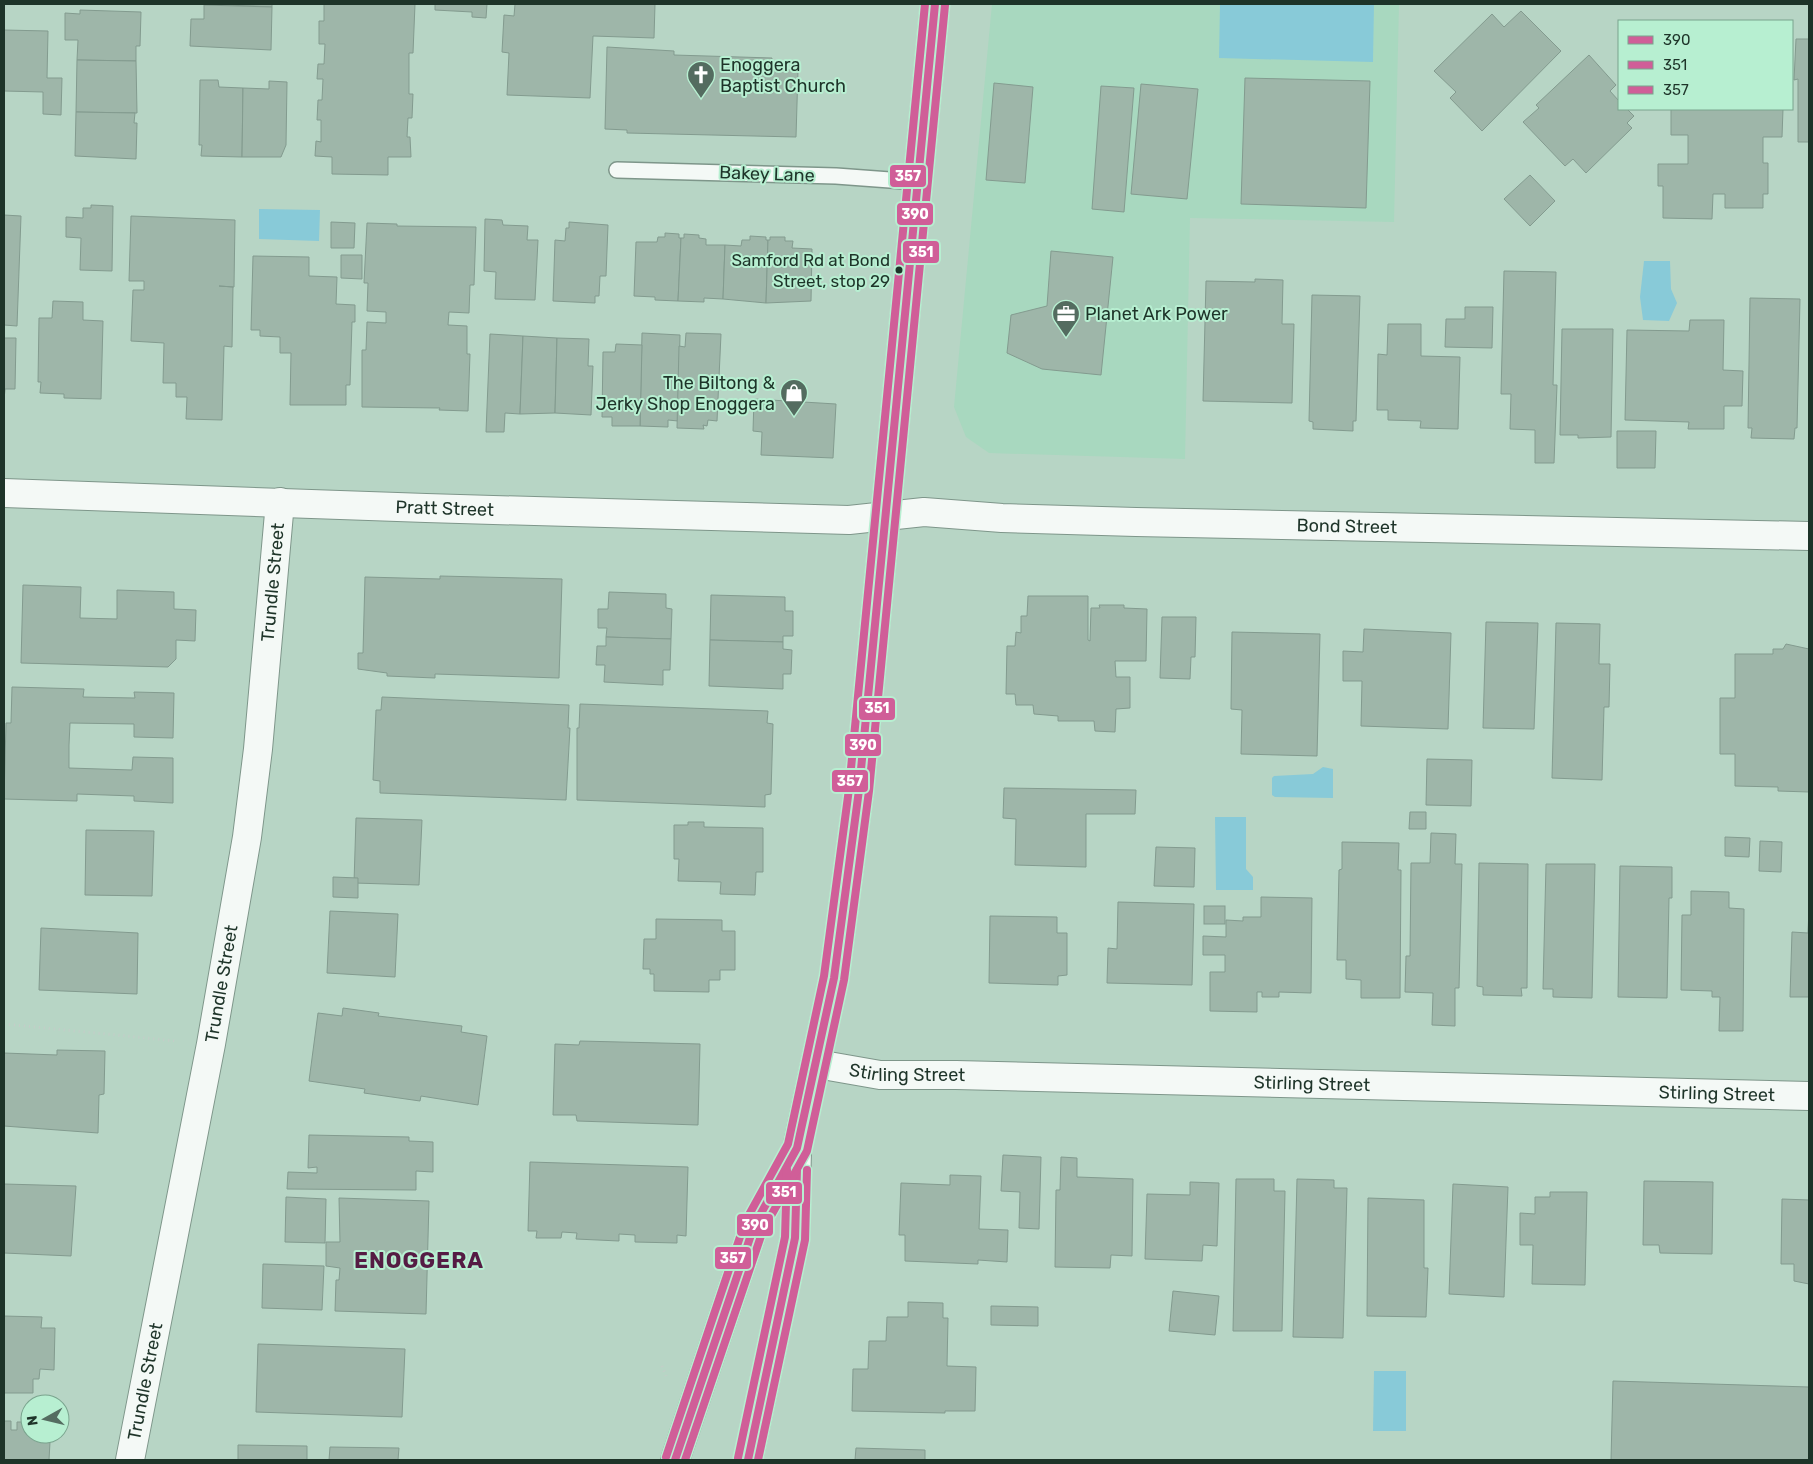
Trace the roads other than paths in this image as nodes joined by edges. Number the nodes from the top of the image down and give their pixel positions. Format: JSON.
{"nodes":[{"id":1,"x":935,"y":4,"type":"edge"},
{"id":2,"x":617,"y":170,"type":"dead end"},
{"id":3,"x":917,"y":182,"type":"junction"},
{"id":4,"x":4,"y":493,"type":"edge"},
{"id":5,"x":280,"y":502,"type":"junction"},
{"id":6,"x":885,"y":516,"type":"junction"},
{"id":7,"x":1809,"y":536,"type":"edge"},
{"id":8,"x":816,"y":1064,"type":"junction"},
{"id":9,"x":1809,"y":1096,"type":"edge"},
{"id":10,"x":797,"y":1148,"type":"junction"},
{"id":11,"x":130,"y":1460,"type":"edge"},
{"id":12,"x":675,"y":1460,"type":"edge"},
{"id":13,"x":748,"y":1460,"type":"edge"}],
"edges":[{"from":1,"to":3,"type":"street"},
{"from":2,"to":3,"type":"lane","name":"Bakey Lane"},
{"from":3,"to":6,"type":"street"},
{"from":4,"to":5,"type":"street","name":"Pratt Street"},
{"from":5,"to":6,"type":"street","name":"Pratt Street"},
{"from":5,"to":11,"type":"street","name":"Trundle Street"},
{"from":6,"to":7,"type":"street","name":"Bond Street"},
{"from":6,"to":8,"type":"street"},
{"from":8,"to":9,"type":"street","name":"Stirling Street"},
{"from":8,"to":10,"type":"street"},
{"from":10,"to":12,"type":"street"},
{"from":10,"to":13,"type":"street"}]}
